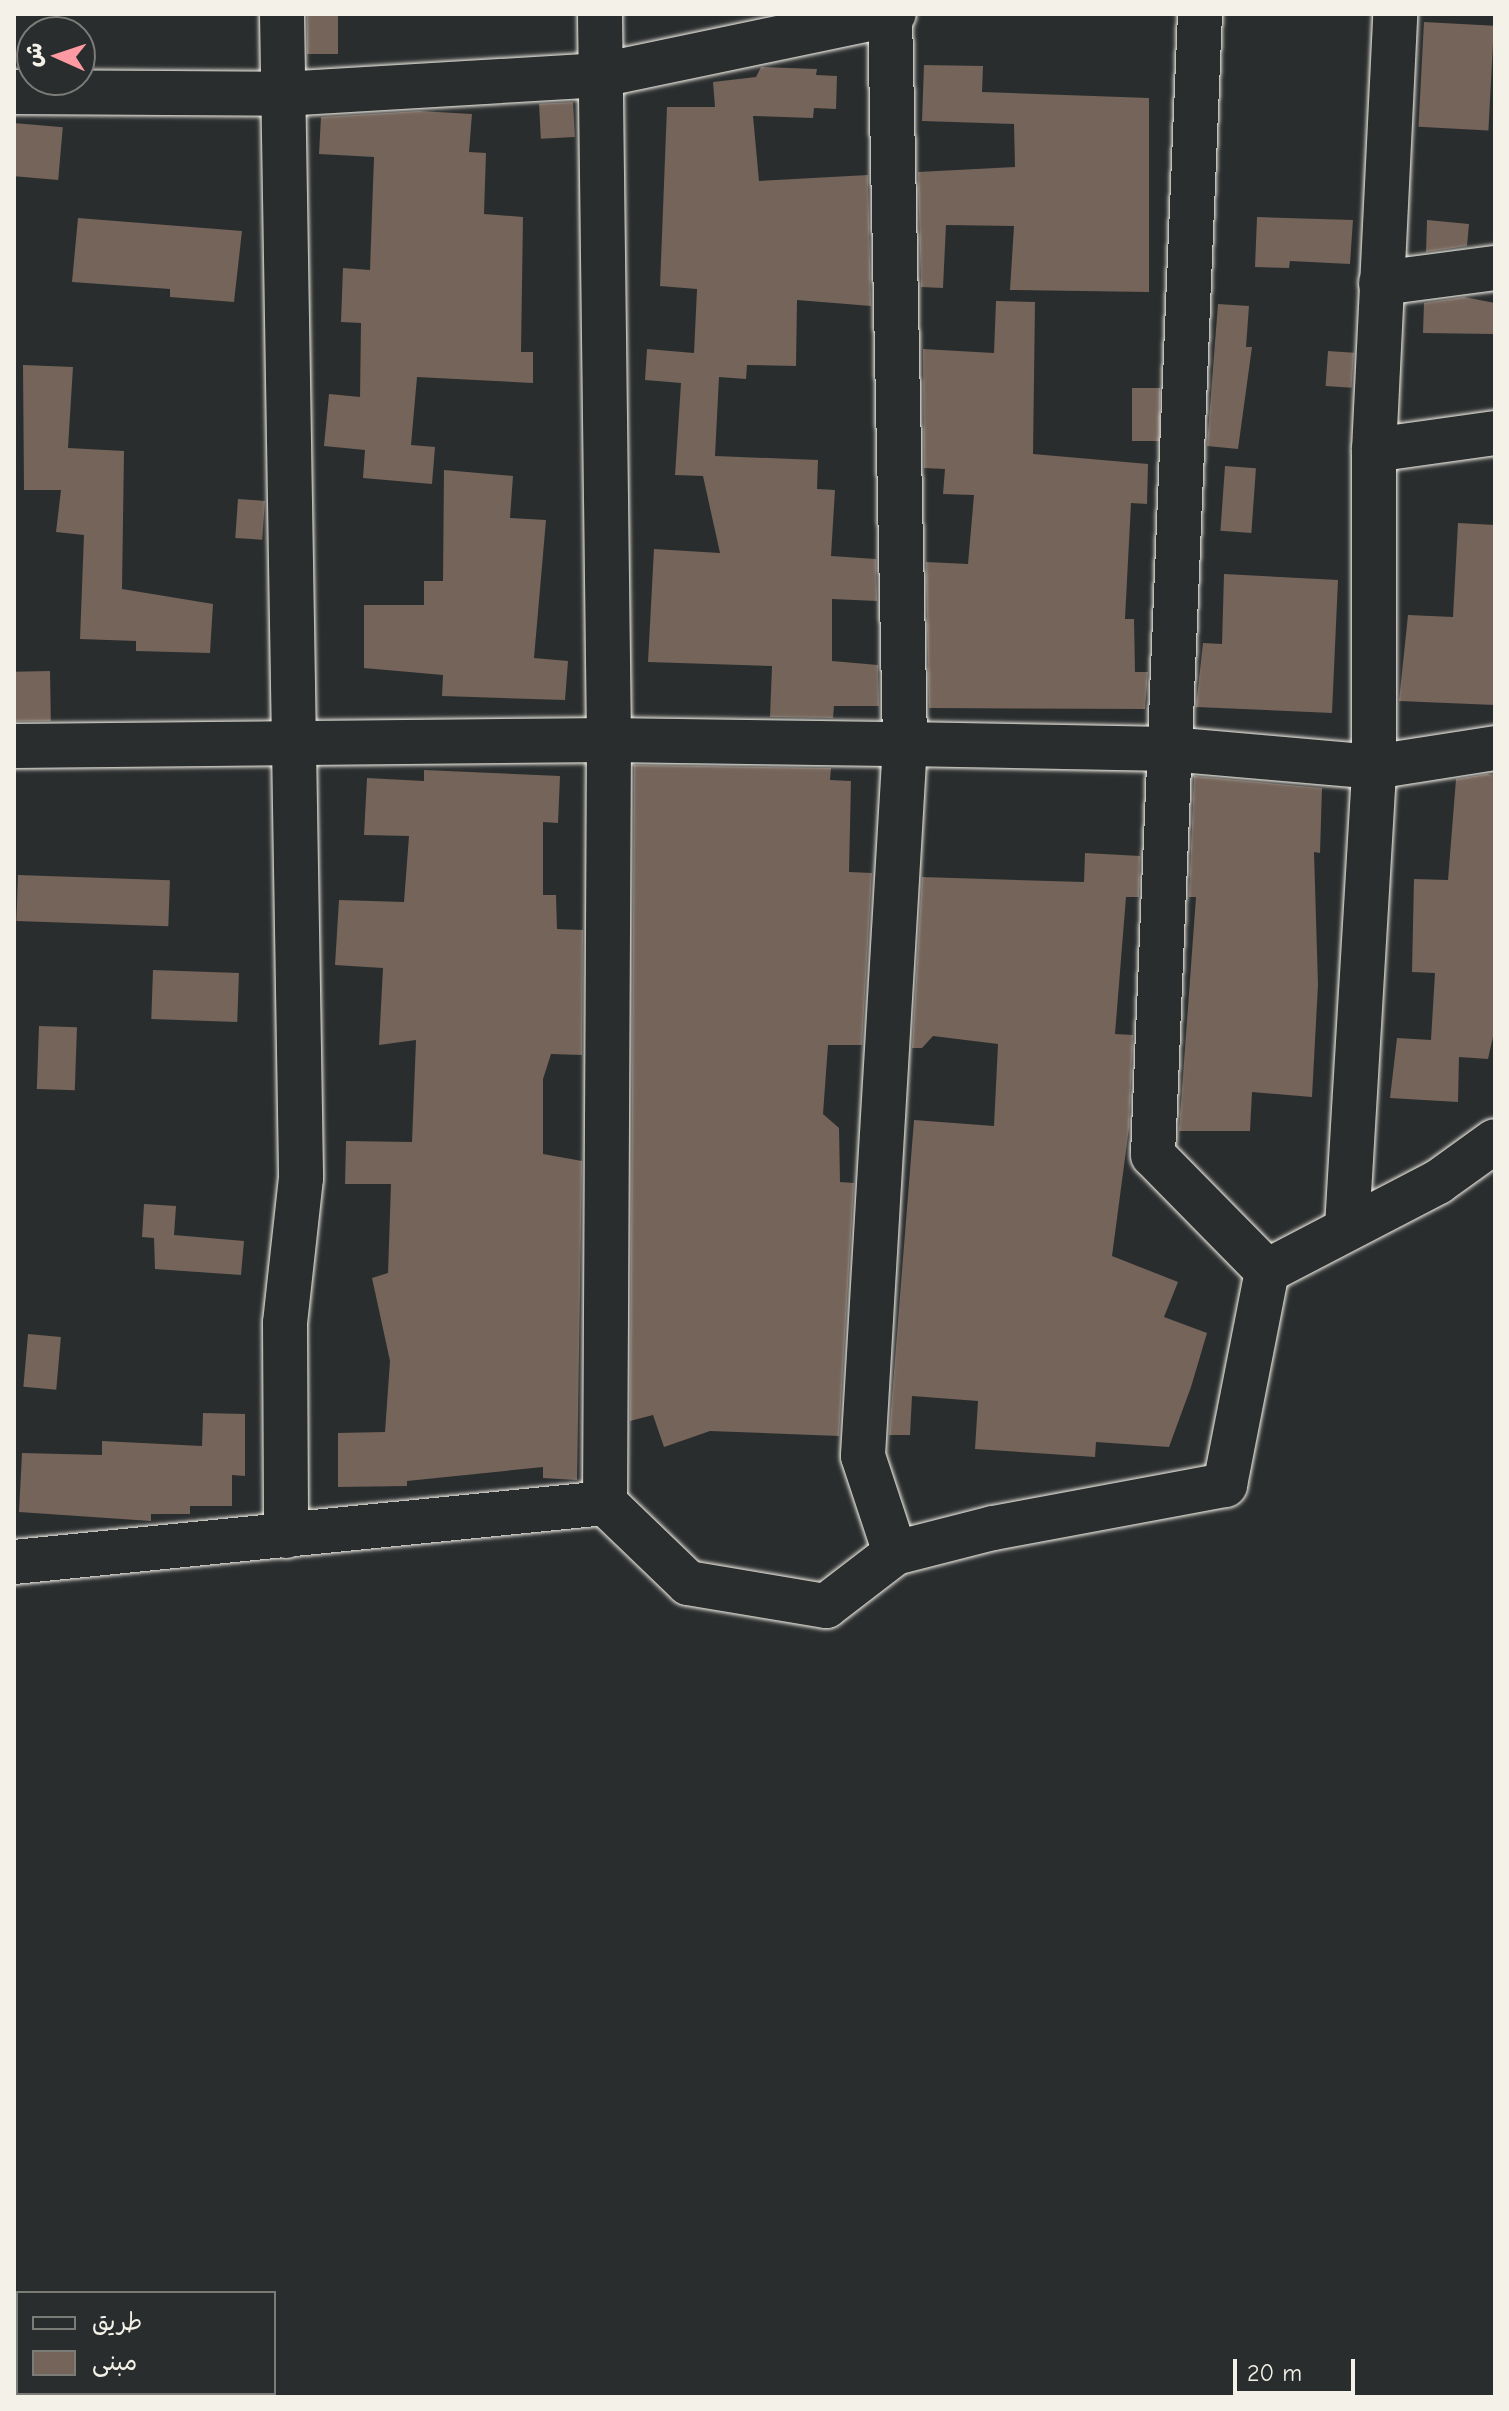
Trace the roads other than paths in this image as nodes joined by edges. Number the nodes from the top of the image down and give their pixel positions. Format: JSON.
{"nodes":[{"id":1,"x":282,"y":14,"type":"edge"},
{"id":2,"x":600,"y":14,"type":"edge"},
{"id":3,"x":891,"y":14,"type":"edge"},
{"id":4,"x":1200,"y":14,"type":"edge"},
{"id":5,"x":1395,"y":14,"type":"edge"},
{"id":6,"x":601,"y":75,"type":"junction"},
{"id":7,"x":14,"y":92,"type":"edge"},
{"id":8,"x":282,"y":94,"type":"junction"},
{"id":9,"x":1495,"y":268,"type":"edge"},
{"id":10,"x":1381,"y":283,"type":"junction"},
{"id":11,"x":1495,"y":433,"type":"edge"},
{"id":12,"x":1374,"y":450,"type":"junction"},
{"id":13,"x":609,"y":740,"type":"junction"},
{"id":14,"x":905,"y":744,"type":"junction"},
{"id":15,"x":14,"y":746,"type":"edge"},
{"id":16,"x":297,"y":747,"type":"junction"},
{"id":17,"x":1495,"y":748,"type":"edge"},
{"id":18,"x":1169,"y":749,"type":"junction"},
{"id":19,"x":1374,"y":767,"type":"junction"},
{"id":20,"x":1495,"y":1141,"type":"edge"},
{"id":21,"x":1347,"y":1227,"type":"junction"},
{"id":22,"x":1267,"y":1271,"type":"junction"},
{"id":23,"x":605,"y":1503,"type":"junction"},
{"id":24,"x":286,"y":1536,"type":"junction"},
{"id":25,"x":895,"y":1553,"type":"junction"},
{"id":26,"x":14,"y":1562,"type":"edge"}],
"edges":[{"from":1,"to":8,"type":"street"},
{"from":2,"to":6,"type":"street"},
{"from":3,"to":6,"type":"street"},
{"from":3,"to":14,"type":"street"},
{"from":4,"to":18,"type":"street"},
{"from":5,"to":10,"type":"street"},
{"from":6,"to":8,"type":"street"},
{"from":6,"to":13,"type":"street"},
{"from":7,"to":8,"type":"street"},
{"from":8,"to":16,"type":"street"},
{"from":9,"to":10,"type":"street"},
{"from":10,"to":12,"type":"street"},
{"from":11,"to":12,"type":"street"},
{"from":12,"to":19,"type":"street"},
{"from":13,"to":14,"type":"street"},
{"from":13,"to":16,"type":"street"},
{"from":13,"to":23,"type":"street"},
{"from":14,"to":18,"type":"street"},
{"from":14,"to":25,"type":"street"},
{"from":15,"to":16,"type":"street"},
{"from":16,"to":24,"type":"street"},
{"from":17,"to":19,"type":"street"},
{"from":18,"to":19,"type":"street"},
{"from":18,"to":22,"type":"street"},
{"from":19,"to":21,"type":"street"},
{"from":20,"to":21,"type":"street"},
{"from":21,"to":22,"type":"street"},
{"from":22,"to":25,"type":"street"},
{"from":23,"to":24,"type":"street"},
{"from":23,"to":25,"type":"street"},
{"from":24,"to":26,"type":"street"}]}
